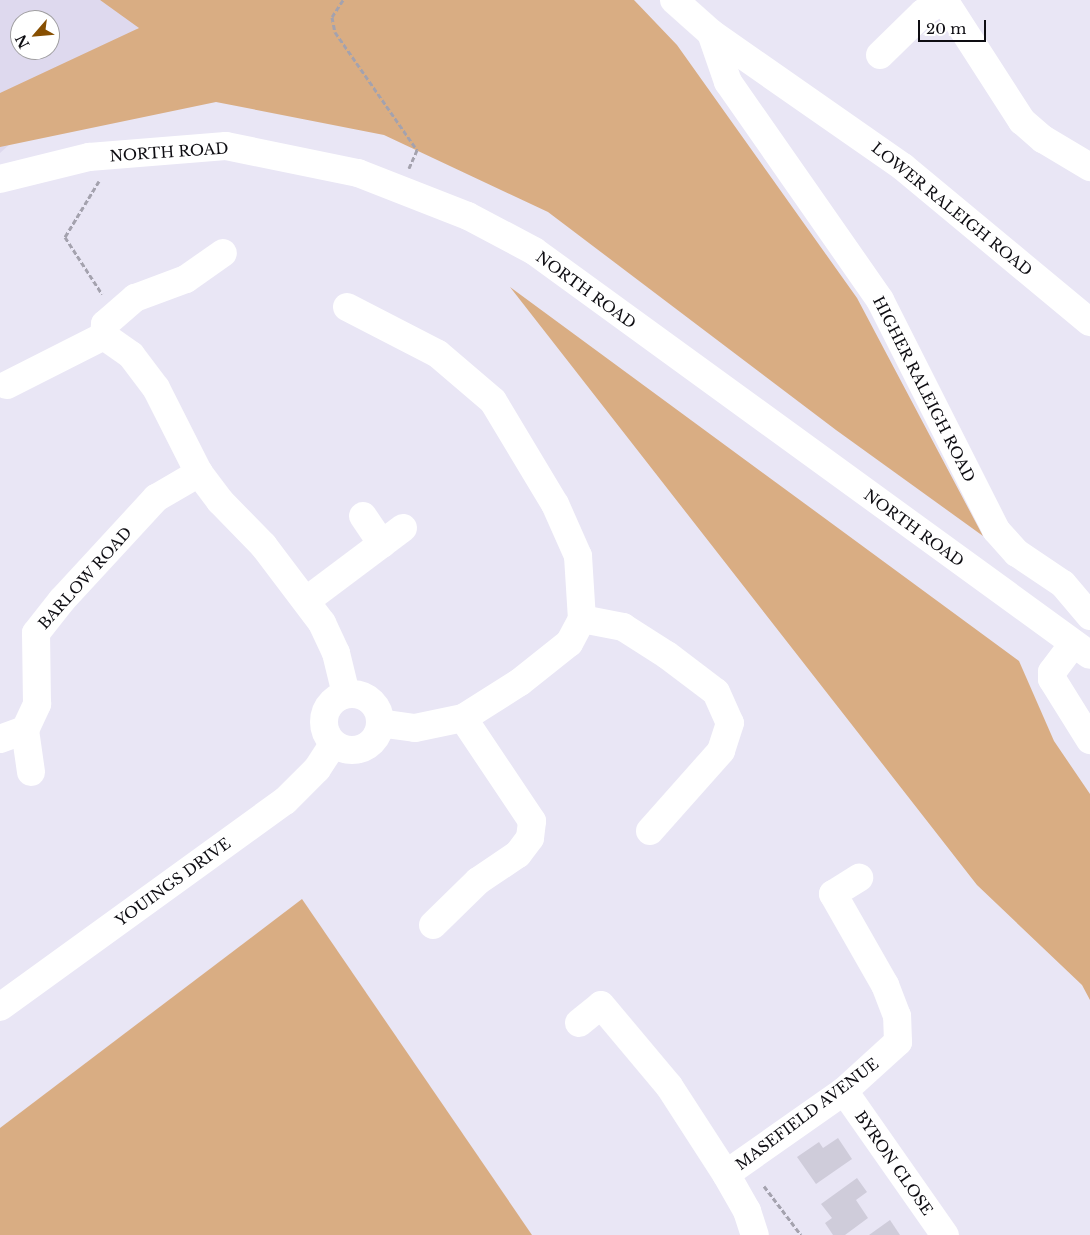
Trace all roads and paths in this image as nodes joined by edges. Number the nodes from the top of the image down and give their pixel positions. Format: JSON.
{"nodes":[{"id":1,"x":342,"y":0,"type":"edge"},
{"id":2,"x":674,"y":0,"type":"edge"},
{"id":3,"x":943,"y":0,"type":"edge"},
{"id":4,"x":711,"y":33,"type":"junction"},
{"id":5,"x":880,"y":55,"type":"dead end"},
{"id":6,"x":115,"y":155,"type":"junction"},
{"id":7,"x":1090,"y":167,"type":"edge"},
{"id":8,"x":0,"y":179,"type":"edge"},
{"id":9,"x":400,"y":190,"type":"junction"},
{"id":10,"x":223,"y":253,"type":"dead end"},
{"id":11,"x":347,"y":307,"type":"dead end"},
{"id":12,"x":1090,"y":322,"type":"edge"},
{"id":13,"x":110,"y":325,"type":"junction"},
{"id":14,"x":7,"y":385,"type":"dead end"},
{"id":15,"x":199,"y":473,"type":"junction"},
{"id":16,"x":364,"y":516,"type":"dead end"},
{"id":17,"x":307,"y":600,"type":"junction"},
{"id":18,"x":1090,"y":616,"type":"edge"},
{"id":19,"x":582,"y":620,"type":"junction"},
{"id":20,"x":1081,"y":649,"type":"edge"},
{"id":21,"x":346,"y":694,"type":"junction"},
{"id":22,"x":463,"y":718,"type":"junction"},
{"id":23,"x":382,"y":723,"type":"junction"},
{"id":24,"x":13,"y":735,"type":"edge"},
{"id":25,"x":1090,"y":740,"type":"edge"},
{"id":26,"x":333,"y":744,"type":"junction"},
{"id":27,"x":31,"y":772,"type":"dead end"},
{"id":28,"x":650,"y":831,"type":"dead end"},
{"id":29,"x":859,"y":878,"type":"dead end"},
{"id":30,"x":433,"y":925,"type":"dead end"},
{"id":31,"x":0,"y":1008,"type":"edge"},
{"id":32,"x":579,"y":1023,"type":"dead end"},
{"id":33,"x":844,"y":1091,"type":"junction"},
{"id":34,"x":736,"y":1167,"type":"junction"},
{"id":35,"x":755,"y":1235,"type":"edge"},
{"id":36,"x":801,"y":1235,"type":"edge"},
{"id":37,"x":945,"y":1235,"type":"edge"}],
"edges":[{"from":1,"to":9,"type":"path"},
{"from":2,"to":4,"type":"street","name":"HIGHER RALEIGH ROAD"},
{"from":3,"to":5,"type":"street"},
{"from":3,"to":7,"type":"street"},
{"from":4,"to":12,"type":"street","name":"LOWER RALEIGH ROAD"},
{"from":4,"to":18,"type":"street","name":"HIGHER RALEIGH ROAD"},
{"from":6,"to":8,"type":"street","name":"NORTH ROAD"},
{"from":6,"to":9,"type":"street","name":"NORTH ROAD"},
{"from":6,"to":13,"type":"path"},
{"from":9,"to":20,"type":"street","name":"NORTH ROAD"},
{"from":10,"to":13,"type":"street"},
{"from":11,"to":19,"type":"street"},
{"from":13,"to":14,"type":"street"},
{"from":13,"to":15,"type":"street"},
{"from":15,"to":17,"type":"street"},
{"from":15,"to":24,"type":"street","name":"BARLOW ROAD"},
{"from":16,"to":17,"type":"street"},
{"from":17,"to":21,"type":"street"},
{"from":19,"to":22,"type":"street"},
{"from":19,"to":28,"type":"street"},
{"from":20,"to":25,"type":"street"},
{"from":21,"to":23,"type":"street"},
{"from":21,"to":26,"type":"street"},
{"from":22,"to":23,"type":"street"},
{"from":22,"to":30,"type":"street"},
{"from":23,"to":26,"type":"street"},
{"from":24,"to":27,"type":"street","name":"BARLOW ROAD"},
{"from":26,"to":31,"type":"street","name":"YOUINGS DRIVE"},
{"from":29,"to":33,"type":"street","name":"MASEFIELD AVENUE"},
{"from":32,"to":34,"type":"street"},
{"from":33,"to":34,"type":"street","name":"MASEFIELD AVENUE"},
{"from":33,"to":37,"type":"street","name":"BYRON CLOSE"},
{"from":34,"to":35,"type":"street"},
{"from":34,"to":36,"type":"path"}]}
